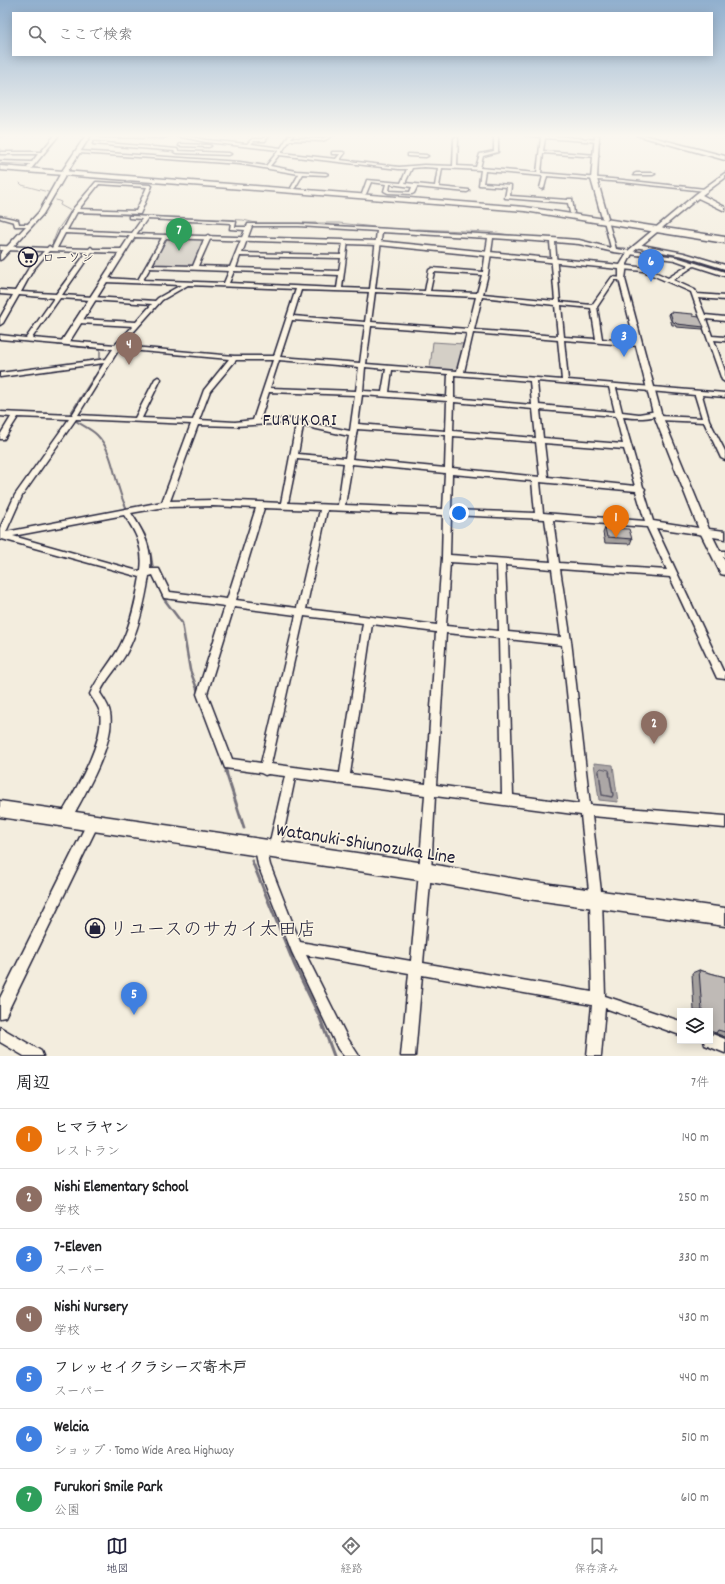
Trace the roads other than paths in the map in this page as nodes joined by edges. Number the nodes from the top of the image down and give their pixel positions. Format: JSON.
{"nodes":[{"id":1,"x":58,"y":184,"type":"edge"},
{"id":2,"x":97,"y":184,"type":"edge"},
{"id":3,"x":120,"y":184,"type":"edge"},
{"id":4,"x":220,"y":184,"type":"edge"},
{"id":5,"x":240,"y":184,"type":"edge"},
{"id":6,"x":295,"y":184,"type":"edge"},
{"id":7,"x":368,"y":184,"type":"edge"},
{"id":8,"x":388,"y":184,"type":"edge"},
{"id":9,"x":406,"y":184,"type":"edge"},
{"id":10,"x":438,"y":184,"type":"edge"},
{"id":11,"x":485,"y":184,"type":"edge"},
{"id":12,"x":543,"y":184,"type":"edge"},
{"id":13,"x":595,"y":184,"type":"edge"},
{"id":14,"x":647,"y":184,"type":"edge"},
{"id":15,"x":713,"y":184,"type":"edge"},
{"id":16,"x":415,"y":186,"type":"junction"},
{"id":17,"x":293,"y":188,"type":"junction"},
{"id":18,"x":438,"y":188,"type":"junction"},
{"id":19,"x":542,"y":188,"type":"dead end"},
{"id":20,"x":705,"y":190,"type":"junction"},
{"id":21,"x":467,"y":191,"type":"dead end"},
{"id":22,"x":364,"y":194,"type":"junction"},
{"id":23,"x":698,"y":195,"type":"junction"},
{"id":24,"x":725,"y":209,"type":"edge"},
{"id":25,"x":74,"y":212,"type":"junction"},
{"id":26,"x":572,"y":213,"type":"junction"},
{"id":27,"x":0,"y":217,"type":"edge"},
{"id":28,"x":145,"y":218,"type":"junction"},
{"id":29,"x":605,"y":219,"type":"junction"},
{"id":30,"x":30,"y":225,"type":"junction"},
{"id":31,"x":659,"y":228,"type":"junction"},
{"id":32,"x":249,"y":229,"type":"junction"},
{"id":33,"x":380,"y":230,"type":"junction"},
{"id":34,"x":62,"y":232,"type":"junction"},
{"id":35,"x":133,"y":235,"type":"junction"},
{"id":36,"x":165,"y":236,"type":"junction"},
{"id":37,"x":208,"y":237,"type":"junction"},
{"id":38,"x":491,"y":237,"type":"junction"},
{"id":39,"x":244,"y":238,"type":"junction"},
{"id":40,"x":725,"y":239,"type":"edge"},
{"id":41,"x":552,"y":240,"type":"junction"},
{"id":42,"x":346,"y":242,"type":"junction"},
{"id":43,"x":378,"y":243,"type":"junction"},
{"id":44,"x":637,"y":246,"type":"junction"},
{"id":45,"x":0,"y":248,"type":"edge"},
{"id":46,"x":9,"y":248,"type":"junction"},
{"id":47,"x":51,"y":248,"type":"junction"},
{"id":48,"x":91,"y":249,"type":"junction"},
{"id":49,"x":614,"y":250,"type":"junction"},
{"id":50,"x":123,"y":251,"type":"junction"},
{"id":51,"x":631,"y":251,"type":"junction"},
{"id":52,"x":238,"y":254,"type":"junction"},
{"id":53,"x":488,"y":254,"type":"junction"},
{"id":54,"x":344,"y":257,"type":"junction"},
{"id":55,"x":0,"y":258,"type":"edge"},
{"id":56,"x":553,"y":260,"type":"junction"},
{"id":57,"x":694,"y":264,"type":"junction"},
{"id":58,"x":148,"y":266,"type":"junction"},
{"id":59,"x":622,"y":266,"type":"junction"},
{"id":60,"x":725,"y":267,"type":"edge"},
{"id":61,"x":194,"y":268,"type":"junction"},
{"id":62,"x":232,"y":268,"type":"junction"},
{"id":63,"x":341,"y":273,"type":"junction"},
{"id":64,"x":485,"y":274,"type":"junction"},
{"id":65,"x":725,"y":274,"type":"edge"},
{"id":66,"x":622,"y":279,"type":"junction"},
{"id":67,"x":105,"y":280,"type":"junction"},
{"id":68,"x":669,"y":280,"type":"junction"},
{"id":69,"x":139,"y":282,"type":"junction"},
{"id":70,"x":186,"y":284,"type":"junction"},
{"id":71,"x":226,"y":285,"type":"junction"},
{"id":72,"x":299,"y":288,"type":"junction"},
{"id":73,"x":338,"y":290,"type":"junction"},
{"id":74,"x":373,"y":291,"type":"junction"},
{"id":75,"x":0,"y":292,"type":"edge"},
{"id":76,"x":18,"y":292,"type":"junction"},
{"id":77,"x":427,"y":293,"type":"junction"},
{"id":78,"x":480,"y":295,"type":"junction"},
{"id":79,"x":695,"y":296,"type":"junction"},
{"id":80,"x":57,"y":297,"type":"junction"},
{"id":81,"x":725,"y":298,"type":"edge"},
{"id":82,"x":92,"y":300,"type":"junction"},
{"id":83,"x":557,"y":302,"type":"junction"},
{"id":84,"x":156,"y":303,"type":"junction"},
{"id":85,"x":594,"y":307,"type":"junction"},
{"id":86,"x":703,"y":317,"type":"junction"},
{"id":87,"x":290,"y":318,"type":"junction"},
{"id":88,"x":725,"y":319,"type":"edge"},
{"id":89,"x":79,"y":321,"type":"junction"},
{"id":90,"x":0,"y":323,"type":"edge"},
{"id":91,"x":138,"y":324,"type":"junction"},
{"id":92,"x":368,"y":324,"type":"junction"},
{"id":93,"x":471,"y":331,"type":"junction"},
{"id":94,"x":0,"y":337,"type":"edge"},
{"id":95,"x":561,"y":338,"type":"junction"},
{"id":96,"x":710,"y":338,"type":"junction"},
{"id":97,"x":28,"y":339,"type":"junction"},
{"id":98,"x":725,"y":339,"type":"edge"},
{"id":99,"x":599,"y":341,"type":"junction"},
{"id":100,"x":65,"y":342,"type":"junction"},
{"id":101,"x":639,"y":344,"type":"junction"},
{"id":102,"x":117,"y":347,"type":"junction"},
{"id":103,"x":234,"y":358,"type":"junction"},
{"id":104,"x":276,"y":358,"type":"junction"},
{"id":105,"x":109,"y":361,"type":"junction"},
{"id":106,"x":363,"y":366,"type":"junction"},
{"id":107,"x":388,"y":367,"type":"junction"},
{"id":108,"x":451,"y":372,"type":"junction"},
{"id":109,"x":460,"y":373,"type":"junction"},
{"id":110,"x":0,"y":375,"type":"edge"},
{"id":111,"x":533,"y":379,"type":"junction"},
{"id":112,"x":158,"y":380,"type":"dead end"},
{"id":113,"x":725,"y":380,"type":"edge"},
{"id":114,"x":565,"y":382,"type":"junction"},
{"id":115,"x":612,"y":386,"type":"junction"},
{"id":116,"x":651,"y":389,"type":"junction"},
{"id":117,"x":267,"y":390,"type":"junction"},
{"id":118,"x":359,"y":393,"type":"junction"},
{"id":119,"x":698,"y":393,"type":"junction"},
{"id":120,"x":385,"y":394,"type":"junction"},
{"id":121,"x":725,"y":395,"type":"edge"},
{"id":122,"x":450,"y":399,"type":"junction"},
{"id":123,"x":536,"y":406,"type":"junction"},
{"id":124,"x":0,"y":414,"type":"edge"},
{"id":125,"x":618,"y":414,"type":"junction"},
{"id":126,"x":16,"y":415,"type":"junction"},
{"id":127,"x":658,"y":415,"type":"junction"},
{"id":128,"x":73,"y":418,"type":"junction"},
{"id":129,"x":137,"y":420,"type":"junction"},
{"id":130,"x":706,"y":420,"type":"junction"},
{"id":131,"x":195,"y":422,"type":"junction"},
{"id":132,"x":256,"y":422,"type":"junction"},
{"id":133,"x":300,"y":423,"type":"junction"},
{"id":134,"x":352,"y":430,"type":"junction"},
{"id":135,"x":449,"y":432,"type":"junction"},
{"id":136,"x":2,"y":437,"type":"dead end"},
{"id":137,"x":539,"y":440,"type":"junction"},
{"id":138,"x":627,"y":447,"type":"junction"},
{"id":139,"x":724,"y":454,"type":"edge"},
{"id":140,"x":295,"y":456,"type":"junction"},
{"id":141,"x":348,"y":460,"type":"junction"},
{"id":142,"x":449,"y":471,"type":"junction"},
{"id":143,"x":540,"y":479,"type":"junction"},
{"id":144,"x":641,"y":489,"type":"junction"},
{"id":145,"x":165,"y":504,"type":"junction"},
{"id":146,"x":261,"y":505,"type":"junction"},
{"id":147,"x":284,"y":506,"type":"junction"},
{"id":148,"x":324,"y":508,"type":"junction"},
{"id":149,"x":341,"y":508,"type":"junction"},
{"id":150,"x":126,"y":512,"type":"junction"},
{"id":151,"x":447,"y":513,"type":"junction"},
{"id":152,"x":539,"y":516,"type":"junction"},
{"id":153,"x":548,"y":517,"type":"junction"},
{"id":154,"x":650,"y":524,"type":"junction"},
{"id":155,"x":705,"y":532,"type":"junction"},
{"id":156,"x":725,"y":535,"type":"edge"},
{"id":157,"x":1,"y":537,"type":"edge"},
{"id":158,"x":720,"y":554,"type":"edge"},
{"id":159,"x":446,"y":558,"type":"junction"},
{"id":160,"x":501,"y":561,"type":"junction"},
{"id":161,"x":556,"y":565,"type":"junction"},
{"id":162,"x":725,"y":571,"type":"edge"},
{"id":163,"x":145,"y":573,"type":"junction"},
{"id":164,"x":673,"y":574,"type":"junction"},
{"id":165,"x":231,"y":603,"type":"junction"},
{"id":166,"x":301,"y":611,"type":"junction"},
{"id":167,"x":368,"y":620,"type":"junction"},
{"id":168,"x":440,"y":629,"type":"junction"},
{"id":169,"x":504,"y":636,"type":"junction"},
{"id":170,"x":566,"y":642,"type":"junction"},
{"id":171,"x":725,"y":675,"type":"edge"},
{"id":172,"x":265,"y":770,"type":"junction"},
{"id":173,"x":291,"y":772,"type":"junction"},
{"id":174,"x":344,"y":779,"type":"junction"},
{"id":175,"x":431,"y":791,"type":"junction"},
{"id":176,"x":508,"y":800,"type":"junction"},
{"id":177,"x":0,"y":809,"type":"edge"},
{"id":178,"x":585,"y":810,"type":"junction"},
{"id":179,"x":65,"y":819,"type":"junction"},
{"id":180,"x":725,"y":822,"type":"edge"},
{"id":181,"x":93,"y":823,"type":"junction"},
{"id":182,"x":267,"y":848,"type":"junction"},
{"id":183,"x":425,"y":872,"type":"junction"},
{"id":184,"x":596,"y":900,"type":"junction"},
{"id":185,"x":725,"y":917,"type":"edge"},
{"id":186,"x":296,"y":948,"type":"junction"},
{"id":187,"x":416,"y":968,"type":"junction"},
{"id":188,"x":598,"y":1000,"type":"junction"},
{"id":189,"x":0,"y":1012,"type":"edge"},
{"id":190,"x":677,"y":1027,"type":"edge"},
{"id":191,"x":0,"y":1034,"type":"edge"},
{"id":192,"x":713,"y":1041,"type":"edge"},
{"id":193,"x":725,"y":1046,"type":"edge"},
{"id":194,"x":36,"y":1056,"type":"edge"},
{"id":195,"x":352,"y":1056,"type":"edge"},
{"id":196,"x":408,"y":1056,"type":"edge"},
{"id":197,"x":594,"y":1056,"type":"edge"}],
"edges":[{"from":1,"to":30,"type":"street"},
{"from":2,"to":25,"type":"street"},
{"from":3,"to":25,"type":"street"},
{"from":4,"to":29,"type":"highway"},
{"from":5,"to":17,"type":"highway"},
{"from":6,"to":17,"type":"street"},
{"from":7,"to":22,"type":"street"},
{"from":8,"to":16,"type":"street"},
{"from":9,"to":16,"type":"street"},
{"from":10,"to":18,"type":"street"},
{"from":11,"to":26,"type":"street"},
{"from":12,"to":19,"type":"street"},
{"from":13,"to":29,"type":"street"},
{"from":14,"to":20,"type":"street"},
{"from":15,"to":20,"type":"street"},
{"from":16,"to":18,"type":"street"},
{"from":17,"to":22,"type":"highway"},
{"from":18,"to":21,"type":"street"},
{"from":20,"to":23,"type":"street"},
{"from":22,"to":26,"type":"highway"},
{"from":23,"to":24,"type":"street"},
{"from":23,"to":31,"type":"street"},
{"from":25,"to":28,"type":"street"},
{"from":25,"to":34,"type":"street"},
{"from":26,"to":29,"type":"highway"},
{"from":27,"to":30,"type":"street"},
{"from":28,"to":32,"type":"street"},
{"from":28,"to":35,"type":"street"},
{"from":29,"to":31,"type":"highway"},
{"from":29,"to":49,"type":"street"},
{"from":30,"to":46,"type":"street"},
{"from":31,"to":40,"type":"highway"},
{"from":31,"to":44,"type":"street"},
{"from":32,"to":33,"type":"street"},
{"from":32,"to":39,"type":"street"},
{"from":33,"to":38,"type":"street"},
{"from":33,"to":43,"type":"street"},
{"from":34,"to":35,"type":"street"},
{"from":34,"to":47,"type":"street"},
{"from":35,"to":36,"type":"street"},
{"from":35,"to":50,"type":"street"},
{"from":36,"to":37,"type":"street"},
{"from":36,"to":58,"type":"street"},
{"from":37,"to":39,"type":"street"},
{"from":37,"to":61,"type":"street"},
{"from":38,"to":41,"type":"street"},
{"from":38,"to":53,"type":"street"},
{"from":39,"to":42,"type":"street"},
{"from":39,"to":52,"type":"street"},
{"from":41,"to":49,"type":"street"},
{"from":41,"to":56,"type":"street"},
{"from":42,"to":43,"type":"street"},
{"from":42,"to":54,"type":"street"},
{"from":43,"to":53,"type":"street"},
{"from":43,"to":74,"type":"street"},
{"from":44,"to":51,"type":"street"},
{"from":44,"to":60,"type":"street"},
{"from":45,"to":46,"type":"street"},
{"from":46,"to":47,"type":"street"},
{"from":46,"to":55,"type":"street"},
{"from":47,"to":48,"type":"street"},
{"from":47,"to":76,"type":"street"},
{"from":48,"to":50,"type":"street"},
{"from":48,"to":80,"type":"street"},
{"from":49,"to":51,"type":"street"},
{"from":50,"to":67,"type":"street"},
{"from":51,"to":57,"type":"street"},
{"from":51,"to":59,"type":"street"},
{"from":52,"to":54,"type":"street"},
{"from":52,"to":62,"type":"street"},
{"from":53,"to":56,"type":"street"},
{"from":53,"to":64,"type":"street"},
{"from":54,"to":63,"type":"street"},
{"from":56,"to":59,"type":"street"},
{"from":56,"to":83,"type":"street"},
{"from":57,"to":65,"type":"street"},
{"from":57,"to":68,"type":"street"},
{"from":58,"to":61,"type":"street"},
{"from":58,"to":69,"type":"street"},
{"from":59,"to":66,"type":"street"},
{"from":59,"to":68,"type":"street"},
{"from":61,"to":62,"type":"street"},
{"from":62,"to":63,"type":"street"},
{"from":62,"to":71,"type":"street"},
{"from":63,"to":73,"type":"street"},
{"from":64,"to":77,"type":"street"},
{"from":64,"to":78,"type":"street"},
{"from":66,"to":85,"type":"street"},
{"from":66,"to":101,"type":"street"},
{"from":67,"to":69,"type":"street"},
{"from":67,"to":82,"type":"street"},
{"from":68,"to":79,"type":"street"},
{"from":69,"to":70,"type":"street"},
{"from":70,"to":71,"type":"street"},
{"from":70,"to":84,"type":"street"},
{"from":71,"to":72,"type":"street"},
{"from":72,"to":73,"type":"street"},
{"from":72,"to":87,"type":"street"},
{"from":73,"to":74,"type":"street"},
{"from":74,"to":77,"type":"street"},
{"from":74,"to":92,"type":"street"},
{"from":75,"to":76,"type":"street"},
{"from":76,"to":80,"type":"street"},
{"from":76,"to":90,"type":"street"},
{"from":77,"to":78,"type":"street"},
{"from":78,"to":83,"type":"street"},
{"from":78,"to":93,"type":"street"},
{"from":79,"to":81,"type":"street"},
{"from":79,"to":86,"type":"street"},
{"from":80,"to":82,"type":"street"},
{"from":80,"to":97,"type":"street"},
{"from":82,"to":84,"type":"street"},
{"from":82,"to":89,"type":"street"},
{"from":83,"to":85,"type":"street"},
{"from":83,"to":95,"type":"street"},
{"from":84,"to":91,"type":"street"},
{"from":85,"to":99,"type":"street"},
{"from":86,"to":88,"type":"street"},
{"from":86,"to":96,"type":"street"},
{"from":87,"to":92,"type":"street"},
{"from":87,"to":104,"type":"street"},
{"from":89,"to":91,"type":"street"},
{"from":89,"to":100,"type":"street"},
{"from":91,"to":102,"type":"street"},
{"from":92,"to":93,"type":"street"},
{"from":92,"to":106,"type":"street"},
{"from":93,"to":95,"type":"street"},
{"from":93,"to":109,"type":"street"},
{"from":94,"to":97,"type":"street"},
{"from":95,"to":99,"type":"street"},
{"from":95,"to":114,"type":"street"},
{"from":96,"to":98,"type":"street"},
{"from":96,"to":113,"type":"street"},
{"from":97,"to":100,"type":"street"},
{"from":99,"to":101,"type":"street"},
{"from":100,"to":102,"type":"street"},
{"from":101,"to":116,"type":"street"},
{"from":102,"to":103,"type":"street"},
{"from":102,"to":105,"type":"street"},
{"from":103,"to":104,"type":"street"},
{"from":103,"to":131,"type":"street"},
{"from":104,"to":106,"type":"street"},
{"from":104,"to":117,"type":"street"},
{"from":105,"to":110,"type":"street"},
{"from":105,"to":128,"type":"street"},
{"from":106,"to":107,"type":"street"},
{"from":106,"to":118,"type":"street"},
{"from":107,"to":108,"type":"street"},
{"from":107,"to":120,"type":"street"},
{"from":108,"to":109,"type":"street"},
{"from":108,"to":122,"type":"street"},
{"from":109,"to":111,"type":"street"},
{"from":111,"to":114,"type":"street"},
{"from":111,"to":123,"type":"street"},
{"from":112,"to":129,"type":"street"},
{"from":114,"to":115,"type":"street"},
{"from":115,"to":116,"type":"street"},
{"from":115,"to":125,"type":"street"},
{"from":116,"to":119,"type":"street"},
{"from":116,"to":127,"type":"street"},
{"from":117,"to":118,"type":"street"},
{"from":117,"to":132,"type":"street"},
{"from":118,"to":120,"type":"street"},
{"from":118,"to":134,"type":"street"},
{"from":119,"to":121,"type":"street"},
{"from":119,"to":130,"type":"street"},
{"from":120,"to":122,"type":"street"},
{"from":122,"to":123,"type":"street"},
{"from":122,"to":135,"type":"street"},
{"from":123,"to":125,"type":"street"},
{"from":123,"to":137,"type":"street"},
{"from":124,"to":126,"type":"street"},
{"from":125,"to":127,"type":"street"},
{"from":125,"to":138,"type":"street"},
{"from":126,"to":128,"type":"street"},
{"from":126,"to":136,"type":"street"},
{"from":127,"to":130,"type":"street"},
{"from":127,"to":155,"type":"street"},
{"from":128,"to":129,"type":"street"},
{"from":128,"to":157,"type":"street"},
{"from":129,"to":131,"type":"street"},
{"from":130,"to":139,"type":"street"},
{"from":131,"to":132,"type":"street"},
{"from":131,"to":145,"type":"street"},
{"from":132,"to":133,"type":"street"},
{"from":133,"to":134,"type":"street"},
{"from":133,"to":140,"type":"street"},
{"from":134,"to":135,"type":"street"},
{"from":134,"to":141,"type":"street"},
{"from":135,"to":137,"type":"street"},
{"from":135,"to":142,"type":"street"},
{"from":137,"to":138,"type":"street"},
{"from":137,"to":143,"type":"street"},
{"from":138,"to":144,"type":"street"},
{"from":140,"to":141,"type":"street"},
{"from":140,"to":147,"type":"street"},
{"from":141,"to":142,"type":"street"},
{"from":141,"to":149,"type":"street"},
{"from":142,"to":143,"type":"street"},
{"from":142,"to":151,"type":"street"},
{"from":143,"to":144,"type":"street"},
{"from":143,"to":152,"type":"street"},
{"from":144,"to":154,"type":"street"},
{"from":145,"to":146,"type":"street"},
{"from":145,"to":150,"type":"street"},
{"from":146,"to":147,"type":"street"},
{"from":146,"to":165,"type":"street"},
{"from":147,"to":148,"type":"street"},
{"from":148,"to":149,"type":"street"},
{"from":148,"to":166,"type":"street"},
{"from":149,"to":151,"type":"street"},
{"from":150,"to":157,"type":"street"},
{"from":150,"to":163,"type":"street"},
{"from":151,"to":152,"type":"street"},
{"from":151,"to":159,"type":"street"},
{"from":152,"to":153,"type":"street"},
{"from":153,"to":154,"type":"street"},
{"from":153,"to":161,"type":"street"},
{"from":154,"to":155,"type":"street"},
{"from":154,"to":164,"type":"street"},
{"from":155,"to":156,"type":"street"},
{"from":155,"to":158,"type":"street"},
{"from":157,"to":163,"type":"street"},
{"from":158,"to":162,"type":"street"},
{"from":159,"to":160,"type":"street"},
{"from":159,"to":168,"type":"street"},
{"from":160,"to":161,"type":"street"},
{"from":160,"to":169,"type":"street"},
{"from":161,"to":164,"type":"street"},
{"from":161,"to":170,"type":"street"},
{"from":163,"to":165,"type":"street"},
{"from":163,"to":179,"type":"street"},
{"from":164,"to":171,"type":"street"},
{"from":165,"to":166,"type":"street"},
{"from":165,"to":172,"type":"street"},
{"from":166,"to":167,"type":"street"},
{"from":166,"to":172,"type":"street"},
{"from":167,"to":168,"type":"street"},
{"from":167,"to":174,"type":"street"},
{"from":168,"to":169,"type":"street"},
{"from":168,"to":175,"type":"street"},
{"from":169,"to":170,"type":"street"},
{"from":169,"to":176,"type":"street"},
{"from":170,"to":178,"type":"street"},
{"from":172,"to":173,"type":"street"},
{"from":173,"to":174,"type":"street"},
{"from":173,"to":182,"type":"street"},
{"from":174,"to":175,"type":"street"},
{"from":175,"to":176,"type":"street"},
{"from":175,"to":183,"type":"street"},
{"from":176,"to":178,"type":"street"},
{"from":177,"to":179,"type":"main road","name":"Watanuki-Shiunozuka Line"},
{"from":178,"to":180,"type":"street"},
{"from":178,"to":184,"type":"street"},
{"from":179,"to":181,"type":"main road","name":"Watanuki-Shiunozuka Line"},
{"from":181,"to":182,"type":"main road","name":"Watanuki-Shiunozuka Line"},
{"from":181,"to":189,"type":"street"},
{"from":182,"to":183,"type":"main road","name":"Watanuki-Shiunozuka Line"},
{"from":182,"to":186,"type":"street"},
{"from":183,"to":184,"type":"main road","name":"Watanuki-Shiunozuka Line"},
{"from":183,"to":187,"type":"street"},
{"from":184,"to":185,"type":"main road","name":"Watanuki-Shiunozuka Line"},
{"from":184,"to":188,"type":"street"},
{"from":186,"to":187,"type":"street"},
{"from":186,"to":195,"type":"street"},
{"from":187,"to":188,"type":"street"},
{"from":187,"to":196,"type":"street"},
{"from":188,"to":190,"type":"street"},
{"from":188,"to":197,"type":"street"},
{"from":191,"to":194,"type":"street"},
{"from":192,"to":193,"type":"street"}]}
